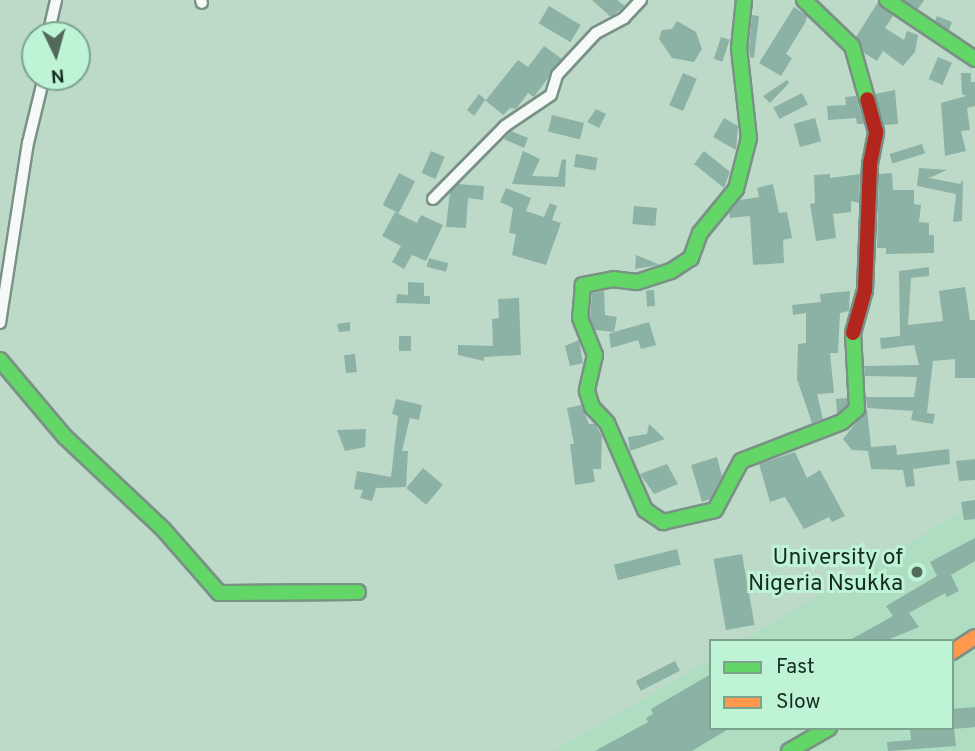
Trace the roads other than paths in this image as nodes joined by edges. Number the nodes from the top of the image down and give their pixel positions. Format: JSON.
{"nodes":[{"id":1,"x":56,"y":0,"type":"edge"},
{"id":2,"x":641,"y":0,"type":"edge"},
{"id":3,"x":744,"y":0,"type":"edge"},
{"id":4,"x":804,"y":0,"type":"edge"},
{"id":5,"x":887,"y":0,"type":"edge"},
{"id":6,"x":51,"y":21,"type":"edge"},
{"id":7,"x":975,"y":59,"type":"edge"},
{"id":8,"x":40,"y":91,"type":"edge"},
{"id":9,"x":433,"y":199,"type":"dead end"},
{"id":10,"x":0,"y":323,"type":"edge"},
{"id":11,"x":0,"y":360,"type":"edge"},
{"id":12,"x":358,"y":592,"type":"dead end"},
{"id":13,"x":975,"y":637,"type":"edge"},
{"id":14,"x":954,"y":651,"type":"edge"},
{"id":15,"x":826,"y":730,"type":"edge"},
{"id":16,"x":789,"y":751,"type":"edge"}],
"edges":[{"from":1,"to":6,"type":"street"},
{"from":2,"to":9,"type":"street"},
{"from":3,"to":4,"type":"street"},
{"from":5,"to":7,"type":"street"},
{"from":8,"to":10,"type":"street"},
{"from":11,"to":12,"type":"street"},
{"from":13,"to":14,"type":"street"},
{"from":15,"to":16,"type":"street"}]}
